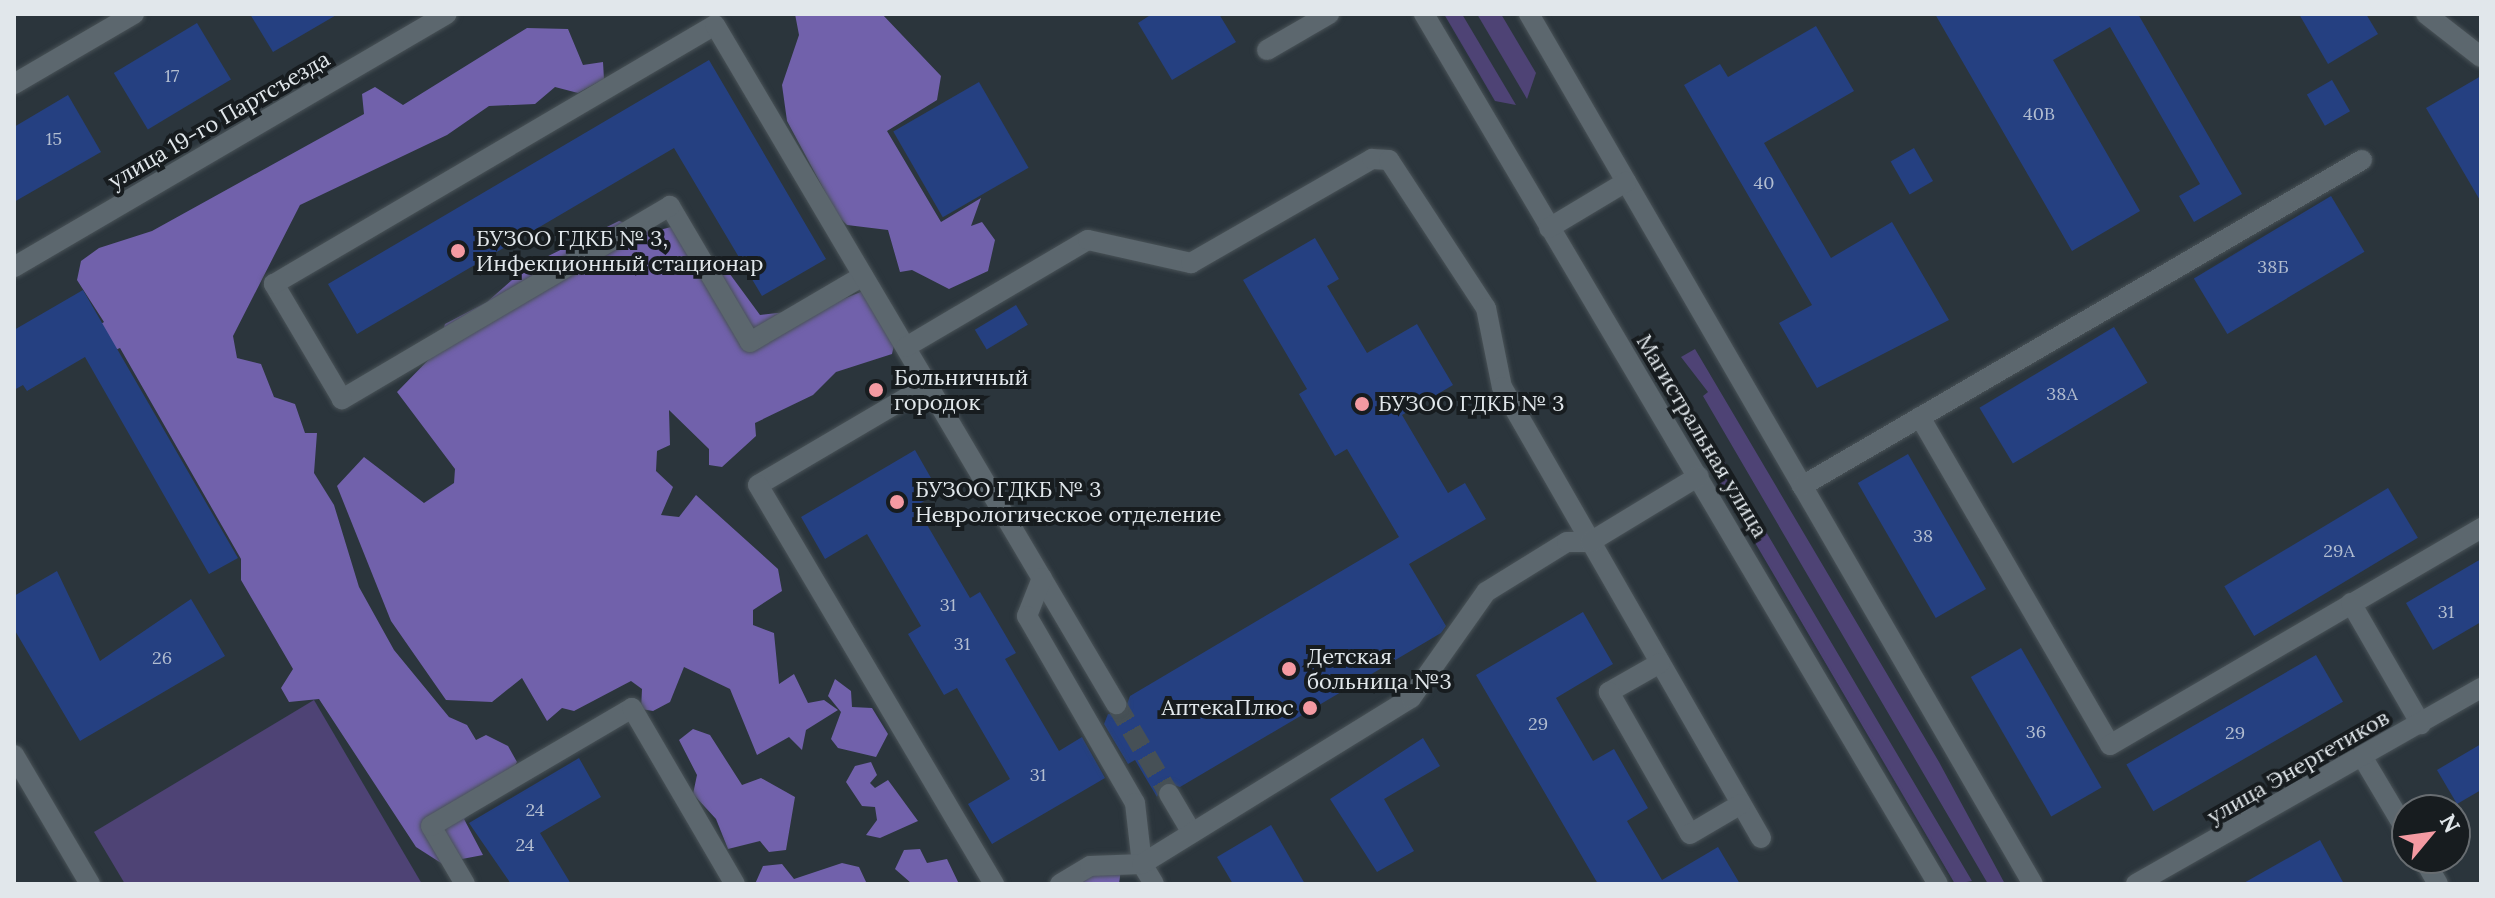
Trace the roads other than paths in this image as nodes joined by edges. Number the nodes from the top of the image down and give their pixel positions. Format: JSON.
{"nodes":[{"id":1,"x":134,"y":14,"type":"edge"},
{"id":2,"x":447,"y":14,"type":"edge"},
{"id":3,"x":1329,"y":14,"type":"edge"},
{"id":4,"x":1424,"y":14,"type":"edge"},
{"id":5,"x":1529,"y":14,"type":"edge"},
{"id":6,"x":2426,"y":14,"type":"edge"},
{"id":7,"x":1267,"y":50,"type":"dead end"},
{"id":8,"x":2481,"y":57,"type":"edge"},
{"id":9,"x":14,"y":84,"type":"edge"},
{"id":10,"x":2362,"y":160,"type":"dead end"},
{"id":11,"x":1626,"y":182,"type":"junction"},
{"id":12,"x":1549,"y":228,"type":"junction"},
{"id":13,"x":14,"y":267,"type":"edge"},
{"id":14,"x":863,"y":276,"type":"junction"},
{"id":15,"x":906,"y":347,"type":"junction"},
{"id":16,"x":928,"y":385,"type":"junction"},
{"id":17,"x":1920,"y":417,"type":"junction"},
{"id":18,"x":1699,"y":476,"type":"junction"},
{"id":19,"x":1802,"y":486,"type":"junction"},
{"id":20,"x":2481,"y":528,"type":"edge"},
{"id":21,"x":1590,"y":542,"type":"junction"},
{"id":22,"x":1042,"y":578,"type":"junction"},
{"id":23,"x":2351,"y":603,"type":"junction"},
{"id":24,"x":1660,"y":663,"type":"junction"},
{"id":25,"x":2481,"y":688,"type":"edge"},
{"id":26,"x":1116,"y":704,"type":"tunnel mouth"},
{"id":27,"x":2421,"y":724,"type":"junction"},
{"id":28,"x":14,"y":755,"type":"edge"},
{"id":29,"x":2363,"y":758,"type":"junction"},
{"id":30,"x":1169,"y":794,"type":"tunnel mouth"},
{"id":31,"x":1741,"y":804,"type":"junction"},
{"id":32,"x":2391,"y":805,"type":"edge"},
{"id":33,"x":1192,"y":833,"type":"junction"},
{"id":34,"x":1761,"y":838,"type":"dead end"},
{"id":35,"x":1142,"y":864,"type":"junction"},
{"id":36,"x":90,"y":884,"type":"edge"},
{"id":37,"x":465,"y":884,"type":"edge"},
{"id":38,"x":735,"y":884,"type":"edge"},
{"id":39,"x":994,"y":884,"type":"edge"},
{"id":40,"x":1060,"y":884,"type":"edge"},
{"id":41,"x":1154,"y":884,"type":"edge"},
{"id":42,"x":1938,"y":884,"type":"edge"},
{"id":43,"x":2033,"y":884,"type":"edge"},
{"id":44,"x":2136,"y":884,"type":"edge"}],
"edges":[{"from":1,"to":9,"type":"street"},
{"from":2,"to":13,"type":"street","name":"улица 19-го Партсъезда"},
{"from":3,"to":7,"type":"street"},
{"from":4,"to":12,"type":"street","name":"Магистральная улица"},
{"from":5,"to":11,"type":"street"},
{"from":6,"to":8,"type":"street"},
{"from":10,"to":17,"type":"street"},
{"from":11,"to":12,"type":"street"},
{"from":11,"to":19,"type":"street"},
{"from":12,"to":18,"type":"street","name":"Магистральная улица"},
{"from":14,"to":14,"type":"street"},
{"from":14,"to":15,"type":"street"},
{"from":15,"to":16,"type":"street"},
{"from":15,"to":21,"type":"street"},
{"from":16,"to":22,"type":"street"},
{"from":16,"to":39,"type":"street"},
{"from":17,"to":19,"type":"street"},
{"from":17,"to":23,"type":"street"},
{"from":18,"to":21,"type":"street"},
{"from":18,"to":42,"type":"street","name":"Магистральная улица"},
{"from":19,"to":43,"type":"street"},
{"from":20,"to":23,"type":"street"},
{"from":21,"to":24,"type":"street"},
{"from":21,"to":33,"type":"street"},
{"from":22,"to":26,"type":"street"},
{"from":22,"to":35,"type":"street"},
{"from":23,"to":27,"type":"street"},
{"from":24,"to":31,"type":"street"},
{"from":24,"to":31,"type":"street"},
{"from":25,"to":27,"type":"street","name":"улица Энергетиков"},
{"from":27,"to":29,"type":"street","name":"улица Энергетиков"},
{"from":28,"to":36,"type":"street"},
{"from":29,"to":32,"type":"street"},
{"from":29,"to":44,"type":"street","name":"улица Энергетиков"},
{"from":30,"to":33,"type":"street"},
{"from":31,"to":34,"type":"street"},
{"from":33,"to":35,"type":"street"},
{"from":35,"to":40,"type":"street"},
{"from":35,"to":41,"type":"street"},
{"from":37,"to":38,"type":"street"}]}
